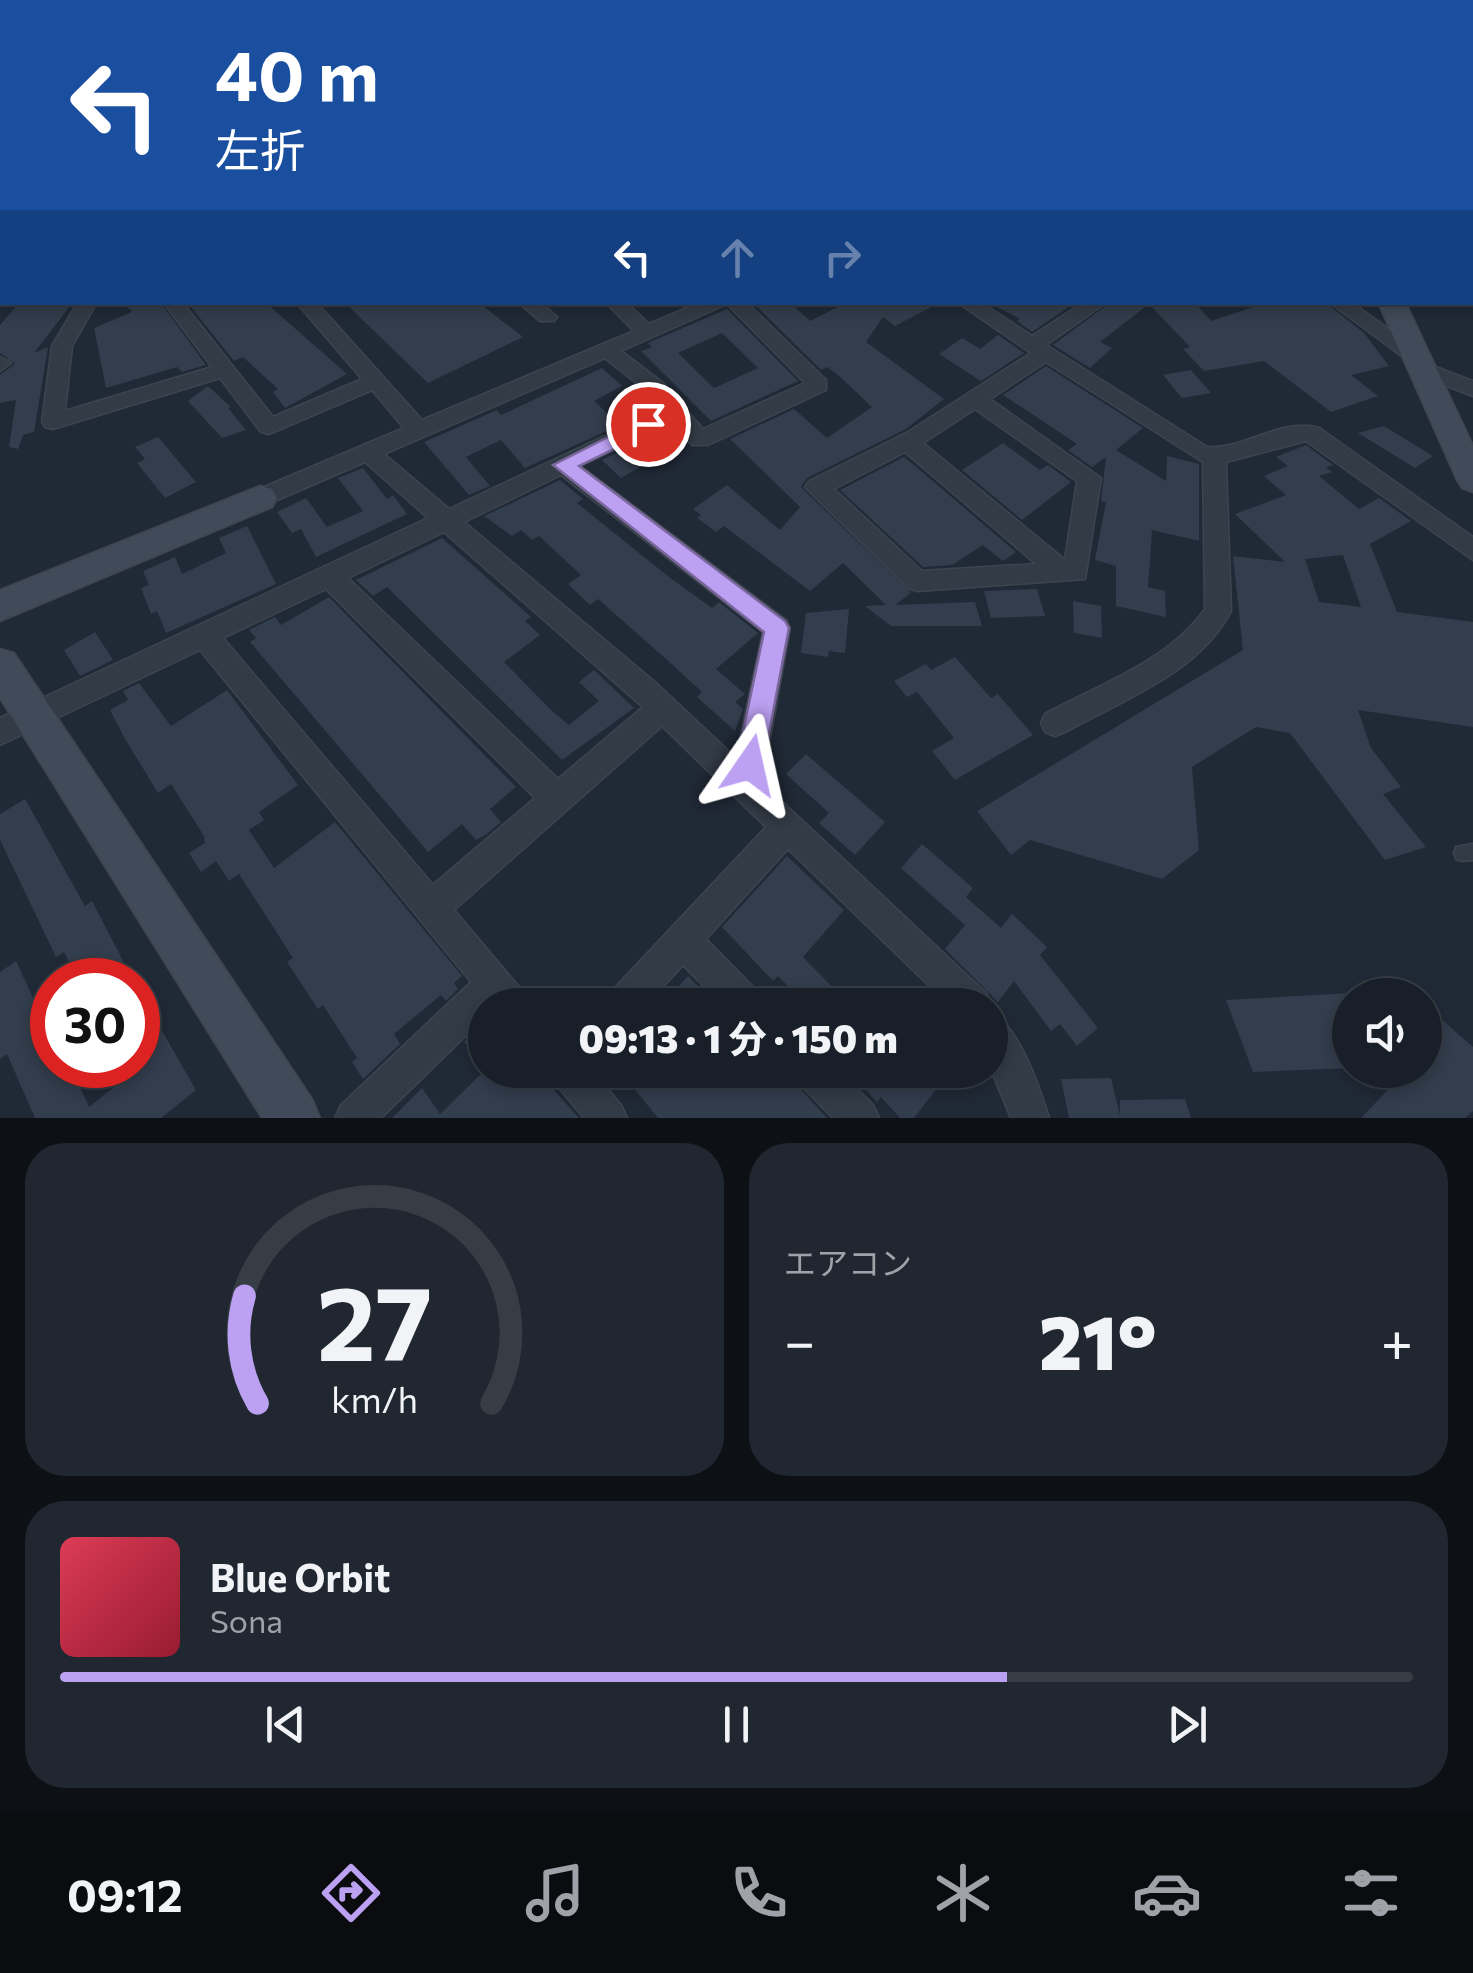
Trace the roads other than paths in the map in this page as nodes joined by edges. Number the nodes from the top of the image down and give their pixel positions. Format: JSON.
{"nodes":[{"id":1,"x":86,"y":305,"type":"edge"},
{"id":2,"x":174,"y":305,"type":"edge"},
{"id":3,"x":308,"y":305,"type":"edge"},
{"id":4,"x":530,"y":305,"type":"edge"},
{"id":5,"x":617,"y":305,"type":"edge"},
{"id":6,"x":712,"y":305,"type":"edge"},
{"id":7,"x":738,"y":305,"type":"edge"},
{"id":8,"x":971,"y":305,"type":"edge"},
{"id":9,"x":1094,"y":305,"type":"edge"},
{"id":10,"x":1342,"y":305,"type":"edge"},
{"id":11,"x":1392,"y":305,"type":"edge"},
{"id":12,"x":548,"y":317,"type":"dead end"},
{"id":13,"x":648,"y":334,"type":"junction"},
{"id":14,"x":1039,"y":349,"type":"junction"},
{"id":15,"x":598,"y":355,"type":"junction"},
{"id":16,"x":1417,"y":361,"type":"junction"},
{"id":17,"x":224,"y":370,"type":"junction"},
{"id":18,"x":375,"y":381,"type":"junction"},
{"id":19,"x":1473,"y":389,"type":"edge"},
{"id":20,"x":976,"y":399,"type":"junction"},
{"id":21,"x":676,"y":411,"type":"junction"},
{"id":22,"x":419,"y":430,"type":"junction"},
{"id":23,"x":907,"y":442,"type":"junction"},
{"id":24,"x":367,"y":452,"type":"junction"},
{"id":25,"x":1214,"y":456,"type":"junction"},
{"id":26,"x":563,"y":465,"type":"junction"},
{"id":27,"x":1473,"y":480,"type":"edge"},
{"id":28,"x":260,"y":498,"type":"joint"},
{"id":29,"x":447,"y":521,"type":"junction"},
{"id":30,"x":1473,"y":550,"type":"edge"},
{"id":31,"x":1062,"y":572,"type":"junction"},
{"id":32,"x":330,"y":576,"type":"junction"},
{"id":33,"x":0,"y":606,"type":"edge"},
{"id":34,"x":205,"y":636,"type":"junction"},
{"id":35,"x":0,"y":665,"type":"edge"},
{"id":36,"x":663,"y":708,"type":"junction"},
{"id":37,"x":1054,"y":723,"type":"dead end"},
{"id":38,"x":17,"y":725,"type":"edge"},
{"id":39,"x":737,"y":778,"type":"junction"},
{"id":40,"x":557,"y":799,"type":"junction"},
{"id":41,"x":788,"y":826,"type":"junction"},
{"id":42,"x":431,"y":908,"type":"junction"},
{"id":43,"x":683,"y":941,"type":"junction"},
{"id":44,"x":497,"y":988,"type":"edge"},
{"id":45,"x":638,"y":988,"type":"edge"},
{"id":46,"x":730,"y":988,"type":"edge"},
{"id":47,"x":956,"y":988,"type":"edge"},
{"id":48,"x":468,"y":1024,"type":"edge"},
{"id":49,"x":1008,"y":1064,"type":"edge"},
{"id":50,"x":583,"y":1088,"type":"edge"},
{"id":51,"x":830,"y":1088,"type":"edge"},
{"id":52,"x":293,"y":1118,"type":"edge"},
{"id":53,"x":354,"y":1118,"type":"edge"},
{"id":54,"x":608,"y":1118,"type":"edge"},
{"id":55,"x":860,"y":1118,"type":"edge"},
{"id":56,"x":1030,"y":1118,"type":"edge"}],
"edges":[{"from":1,"to":17,"type":"street"},
{"from":2,"to":17,"type":"street"},
{"from":3,"to":18,"type":"street"},
{"from":4,"to":12,"type":"street"},
{"from":5,"to":13,"type":"street"},
{"from":6,"to":13,"type":"street"},
{"from":7,"to":21,"type":"street"},
{"from":8,"to":14,"type":"street"},
{"from":9,"to":14,"type":"street"},
{"from":10,"to":16,"type":"street"},
{"from":11,"to":16,"type":"street"},
{"from":13,"to":15,"type":"street"},
{"from":14,"to":20,"type":"street"},
{"from":14,"to":25,"type":"street"},
{"from":15,"to":21,"type":"street"},
{"from":15,"to":22,"type":"street"},
{"from":16,"to":19,"type":"street"},
{"from":16,"to":27,"type":"street"},
{"from":17,"to":18,"type":"street"},
{"from":18,"to":22,"type":"street"},
{"from":20,"to":23,"type":"street"},
{"from":20,"to":31,"type":"street"},
{"from":21,"to":26,"type":"street"},
{"from":22,"to":24,"type":"street"},
{"from":23,"to":31,"type":"street"},
{"from":23,"to":31,"type":"street"},
{"from":24,"to":28,"type":"street"},
{"from":24,"to":29,"type":"street"},
{"from":25,"to":30,"type":"street"},
{"from":25,"to":37,"type":"street"},
{"from":26,"to":29,"type":"street"},
{"from":26,"to":39,"type":"street"},
{"from":28,"to":33,"type":"street"},
{"from":29,"to":32,"type":"street"},
{"from":29,"to":36,"type":"street"},
{"from":32,"to":34,"type":"street"},
{"from":32,"to":40,"type":"street"},
{"from":34,"to":38,"type":"street"},
{"from":34,"to":42,"type":"street"},
{"from":35,"to":38,"type":"street"},
{"from":36,"to":39,"type":"street"},
{"from":36,"to":40,"type":"street"},
{"from":38,"to":52,"type":"street"},
{"from":39,"to":41,"type":"street"},
{"from":40,"to":42,"type":"street"},
{"from":41,"to":43,"type":"street"},
{"from":41,"to":47,"type":"street"},
{"from":42,"to":44,"type":"street"},
{"from":43,"to":45,"type":"street"},
{"from":43,"to":46,"type":"street"},
{"from":48,"to":53,"type":"street"},
{"from":49,"to":56,"type":"street"},
{"from":50,"to":54,"type":"street"},
{"from":51,"to":55,"type":"street"}]}
